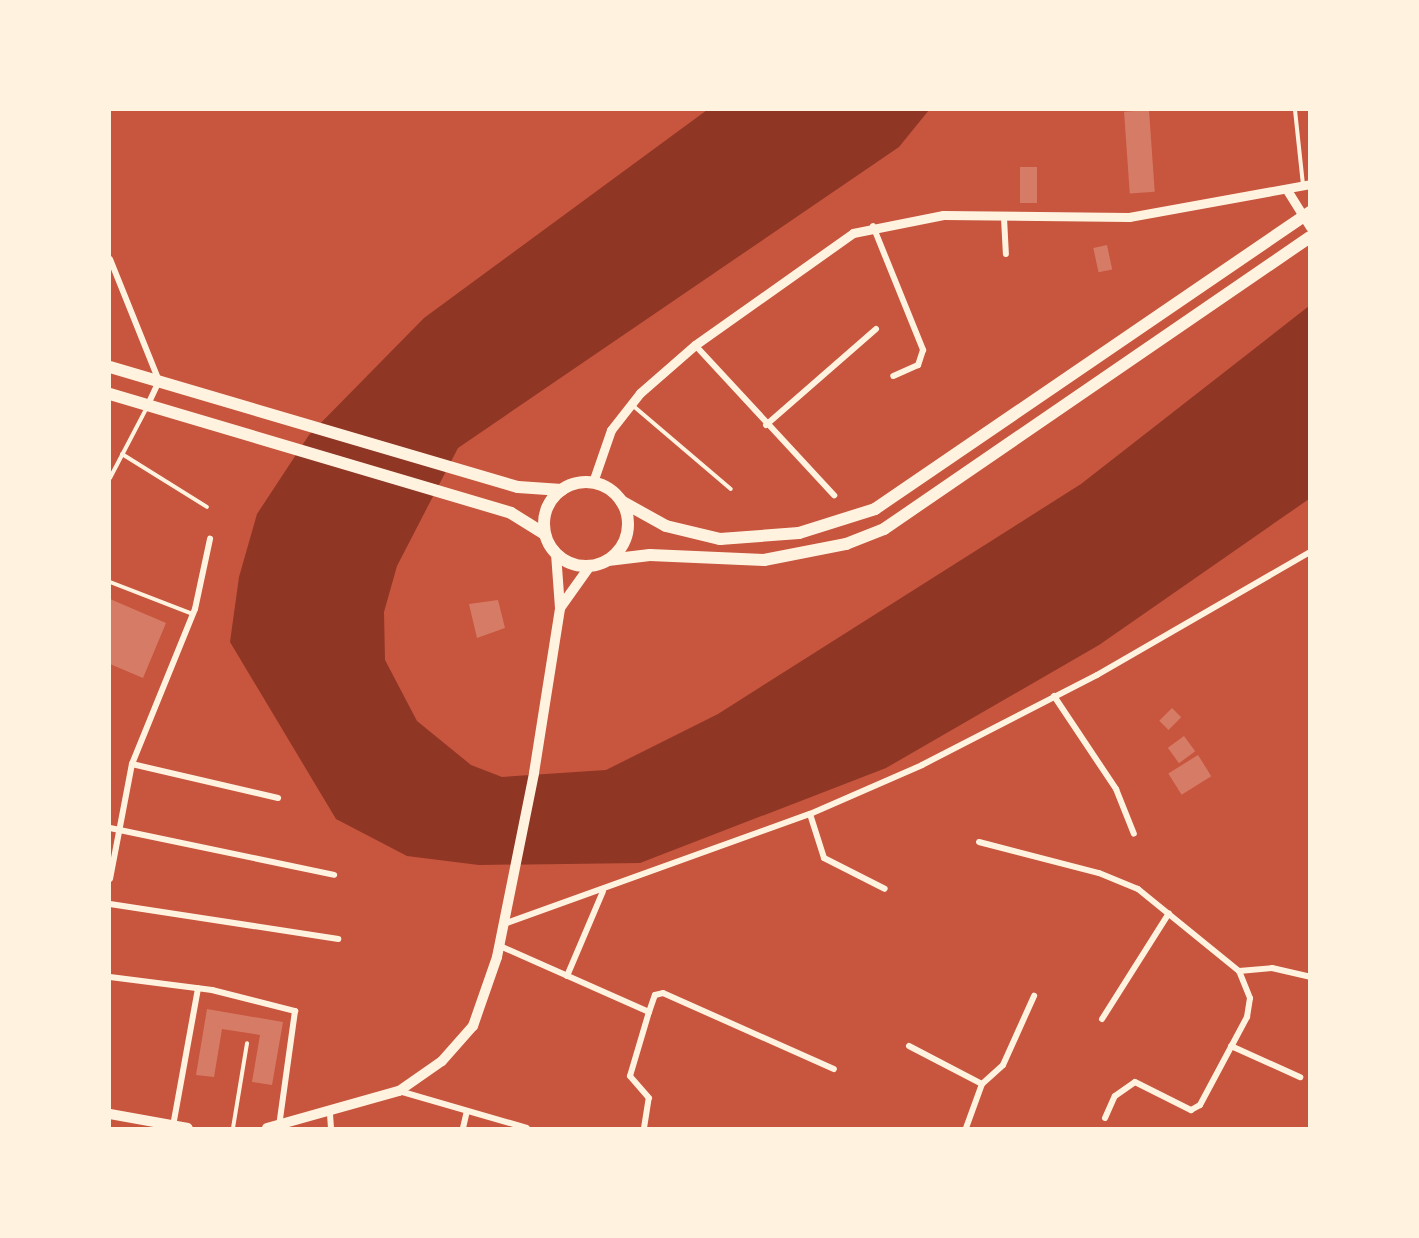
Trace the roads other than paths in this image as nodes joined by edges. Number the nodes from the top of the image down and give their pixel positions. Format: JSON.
{"nodes":[{"id":1,"x":1295,"y":110,"type":"edge"},
{"id":2,"x":1306,"y":185,"type":"edge"},
{"id":3,"x":1287,"y":190,"type":"junction"},
{"id":4,"x":1004,"y":218,"type":"junction"},
{"id":5,"x":1308,"y":218,"type":"edge"},
{"id":6,"x":873,"y":225,"type":"junction"},
{"id":7,"x":1310,"y":237,"type":"edge"},
{"id":8,"x":1006,"y":254,"type":"dead end"},
{"id":9,"x":110,"y":259,"type":"edge"},
{"id":10,"x":876,"y":330,"type":"dead end"},
{"id":11,"x":695,"y":345,"type":"junction"},
{"id":12,"x":110,"y":367,"type":"edge"},
{"id":13,"x":893,"y":376,"type":"dead end"},
{"id":14,"x":159,"y":381,"type":"junction"},
{"id":15,"x":110,"y":394,"type":"edge"},
{"id":16,"x":630,"y":404,"type":"junction"},
{"id":17,"x":148,"y":405,"type":"junction"},
{"id":18,"x":766,"y":425,"type":"junction"},
{"id":19,"x":122,"y":454,"type":"junction"},
{"id":20,"x":110,"y":478,"type":"edge"},
{"id":21,"x":593,"y":482,"type":"junction"},
{"id":22,"x":731,"y":489,"type":"dead end"},
{"id":23,"x":562,"y":490,"type":"junction"},
{"id":24,"x":834,"y":495,"type":"dead end"},
{"id":25,"x":621,"y":501,"type":"junction"},
{"id":26,"x":207,"y":507,"type":"dead end"},
{"id":27,"x":545,"y":534,"type":"junction"},
{"id":28,"x":210,"y":539,"type":"dead end"},
{"id":29,"x":1310,"y":552,"type":"edge"},
{"id":30,"x":556,"y":553,"type":"junction"},
{"id":31,"x":608,"y":560,"type":"junction"},
{"id":32,"x":590,"y":566,"type":"junction"},
{"id":33,"x":110,"y":582,"type":"edge"},
{"id":34,"x":560,"y":608,"type":"junction"},
{"id":35,"x":193,"y":615,"type":"junction"},
{"id":36,"x":1054,"y":696,"type":"junction"},
{"id":37,"x":132,"y":764,"type":"junction"},
{"id":38,"x":278,"y":798,"type":"dead end"},
{"id":39,"x":810,"y":814,"type":"junction"},
{"id":40,"x":110,"y":828,"type":"edge"},
{"id":41,"x":117,"y":830,"type":"junction"},
{"id":42,"x":1134,"y":834,"type":"dead end"},
{"id":43,"x":979,"y":842,"type":"dead end"},
{"id":44,"x":334,"y":875,"type":"dead end"},
{"id":45,"x":110,"y":879,"type":"edge"},
{"id":46,"x":885,"y":890,"type":"dead end"},
{"id":47,"x":603,"y":891,"type":"junction"},
{"id":48,"x":110,"y":904,"type":"edge"},
{"id":49,"x":1169,"y":914,"type":"junction"},
{"id":50,"x":504,"y":924,"type":"junction"},
{"id":51,"x":338,"y":939,"type":"dead end"},
{"id":52,"x":500,"y":946,"type":"junction"},
{"id":53,"x":1239,"y":971,"type":"junction"},
{"id":54,"x":567,"y":976,"type":"junction"},
{"id":55,"x":110,"y":977,"type":"edge"},
{"id":56,"x":1310,"y":977,"type":"edge"},
{"id":57,"x":198,"y":988,"type":"junction"},
{"id":58,"x":1034,"y":996,"type":"dead end"},
{"id":59,"x":649,"y":1012,"type":"junction"},
{"id":60,"x":1102,"y":1019,"type":"dead end"},
{"id":61,"x":247,"y":1043,"type":"dead end"},
{"id":62,"x":909,"y":1046,"type":"dead end"},
{"id":63,"x":1231,"y":1046,"type":"junction"},
{"id":64,"x":834,"y":1069,"type":"dead end"},
{"id":65,"x":1300,"y":1077,"type":"dead end"},
{"id":66,"x":982,"y":1084,"type":"junction"},
{"id":67,"x":399,"y":1091,"type":"junction"},
{"id":68,"x":467,"y":1111,"type":"junction"},
{"id":69,"x":110,"y":1114,"type":"edge"},
{"id":70,"x":330,"y":1114,"type":"junction"},
{"id":71,"x":1105,"y":1118,"type":"dead end"},
{"id":72,"x":173,"y":1126,"type":"junction"},
{"id":73,"x":279,"y":1127,"type":"junction"},
{"id":74,"x":188,"y":1128,"type":"edge"},
{"id":75,"x":233,"y":1128,"type":"edge"},
{"id":76,"x":267,"y":1128,"type":"edge"},
{"id":77,"x":331,"y":1128,"type":"edge"},
{"id":78,"x":463,"y":1128,"type":"edge"},
{"id":79,"x":528,"y":1128,"type":"edge"},
{"id":80,"x":644,"y":1128,"type":"edge"},
{"id":81,"x":966,"y":1128,"type":"edge"}],
"edges":[{"from":1,"to":2,"type":"lane"},
{"from":2,"to":3,"type":"street"},
{"from":3,"to":4,"type":"street"},
{"from":3,"to":5,"type":"street"},
{"from":4,"to":6,"type":"street"},
{"from":4,"to":8,"type":"street"},
{"from":5,"to":25,"type":"main road"},
{"from":6,"to":11,"type":"street"},
{"from":6,"to":13,"type":"street"},
{"from":7,"to":31,"type":"main road"},
{"from":9,"to":14,"type":"street"},
{"from":10,"to":18,"type":"street"},
{"from":11,"to":16,"type":"street"},
{"from":11,"to":18,"type":"street"},
{"from":12,"to":14,"type":"main road"},
{"from":14,"to":17,"type":"street"},
{"from":14,"to":23,"type":"main road"},
{"from":15,"to":17,"type":"main road"},
{"from":16,"to":21,"type":"street"},
{"from":16,"to":22,"type":"lane"},
{"from":17,"to":19,"type":"lane"},
{"from":17,"to":27,"type":"main road"},
{"from":18,"to":24,"type":"street"},
{"from":19,"to":20,"type":"lane"},
{"from":19,"to":26,"type":"lane"},
{"from":21,"to":23,"type":"main road"},
{"from":21,"to":25,"type":"main road"},
{"from":23,"to":27,"type":"main road"},
{"from":25,"to":31,"type":"main road"},
{"from":27,"to":30,"type":"main road"},
{"from":28,"to":35,"type":"street"},
{"from":29,"to":36,"type":"street"},
{"from":30,"to":32,"type":"main road"},
{"from":30,"to":34,"type":"main road"},
{"from":31,"to":32,"type":"main road"},
{"from":32,"to":34,"type":"main road"},
{"from":33,"to":35,"type":"lane"},
{"from":34,"to":50,"type":"main road"},
{"from":35,"to":37,"type":"street"},
{"from":36,"to":39,"type":"street"},
{"from":36,"to":42,"type":"street"},
{"from":37,"to":38,"type":"street"},
{"from":37,"to":41,"type":"street"},
{"from":39,"to":46,"type":"street"},
{"from":39,"to":47,"type":"street"},
{"from":40,"to":41,"type":"street"},
{"from":41,"to":44,"type":"street"},
{"from":41,"to":45,"type":"street"},
{"from":43,"to":49,"type":"street"},
{"from":47,"to":50,"type":"street"},
{"from":47,"to":54,"type":"street"},
{"from":48,"to":51,"type":"street"},
{"from":49,"to":53,"type":"street"},
{"from":49,"to":60,"type":"street"},
{"from":50,"to":52,"type":"main road"},
{"from":52,"to":54,"type":"street"},
{"from":52,"to":67,"type":"main road"},
{"from":53,"to":56,"type":"street"},
{"from":53,"to":63,"type":"street"},
{"from":54,"to":59,"type":"street"},
{"from":55,"to":57,"type":"street"},
{"from":57,"to":72,"type":"street"},
{"from":57,"to":73,"type":"street"},
{"from":58,"to":66,"type":"street"},
{"from":59,"to":64,"type":"street"},
{"from":59,"to":80,"type":"street"},
{"from":61,"to":75,"type":"lane"},
{"from":62,"to":66,"type":"street"},
{"from":63,"to":65,"type":"street"},
{"from":63,"to":71,"type":"street"},
{"from":66,"to":81,"type":"street"},
{"from":67,"to":68,"type":"street"},
{"from":67,"to":70,"type":"main road"},
{"from":68,"to":78,"type":"street"},
{"from":68,"to":79,"type":"street"},
{"from":69,"to":72,"type":"main road"},
{"from":70,"to":73,"type":"main road"},
{"from":70,"to":77,"type":"street"},
{"from":72,"to":74,"type":"main road"},
{"from":73,"to":76,"type":"main road"}]}
